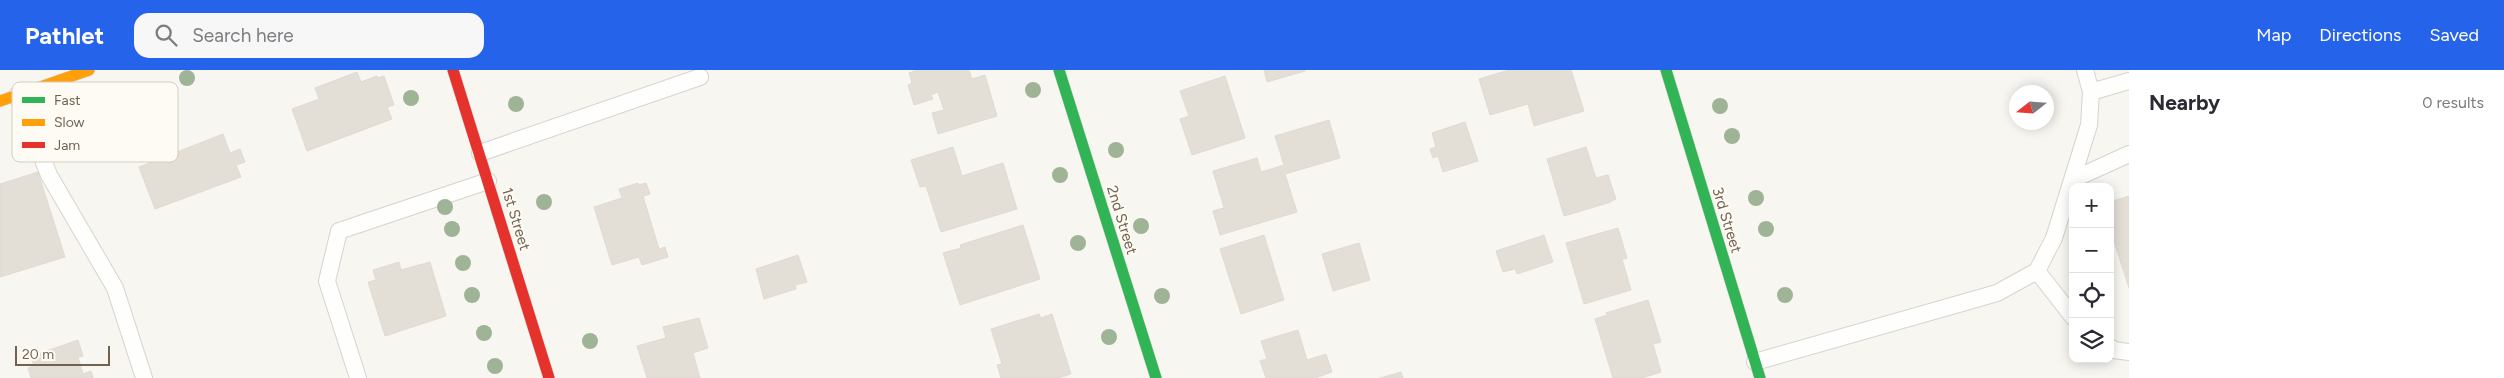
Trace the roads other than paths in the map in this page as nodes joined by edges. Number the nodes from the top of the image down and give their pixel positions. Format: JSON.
{"nodes":[{"id":1,"x":89,"y":70,"type":"edge"},
{"id":2,"x":453,"y":70,"type":"edge"},
{"id":3,"x":1060,"y":70,"type":"edge"},
{"id":4,"x":1666,"y":70,"type":"edge"},
{"id":5,"x":2085,"y":70,"type":"edge"},
{"id":6,"x":700,"y":77,"type":"dead end"},
{"id":7,"x":2129,"y":81,"type":"edge"},
{"id":8,"x":54,"y":82,"type":"edge"},
{"id":9,"x":2091,"y":92,"type":"junction"},
{"id":10,"x":12,"y":96,"type":"edge"},
{"id":11,"x":0,"y":100,"type":"edge"},
{"id":12,"x":480,"y":153,"type":"junction"},
{"id":13,"x":2129,"y":154,"type":"edge"},
{"id":14,"x":44,"y":162,"type":"edge"},
{"id":15,"x":2072,"y":180,"type":"junction"},
{"id":16,"x":488,"y":181,"type":"junction"},
{"id":17,"x":2038,"y":271,"type":"junction"},
{"id":18,"x":2069,"y":312,"type":"edge"},
{"id":19,"x":2114,"y":350,"type":"edge"},
{"id":20,"x":2129,"y":352,"type":"edge"},
{"id":21,"x":1757,"y":370,"type":"edge"},
{"id":22,"x":144,"y":378,"type":"edge"},
{"id":23,"x":358,"y":378,"type":"edge"},
{"id":24,"x":549,"y":378,"type":"edge"},
{"id":25,"x":1156,"y":378,"type":"edge"}],
"edges":[{"from":1,"to":8,"type":"street"},
{"from":2,"to":12,"type":"street","name":"1st Street"},
{"from":3,"to":25,"type":"street","name":"2nd Street"},
{"from":4,"to":21,"type":"street","name":"3rd Street"},
{"from":5,"to":9,"type":"lane"},
{"from":6,"to":12,"type":"lane"},
{"from":7,"to":9,"type":"lane"},
{"from":9,"to":15,"type":"lane"},
{"from":10,"to":11,"type":"street"},
{"from":12,"to":16,"type":"street","name":"1st Street"},
{"from":13,"to":15,"type":"lane"},
{"from":14,"to":22,"type":"lane"},
{"from":15,"to":17,"type":"lane"},
{"from":16,"to":23,"type":"lane"},
{"from":16,"to":24,"type":"street","name":"1st Street"},
{"from":17,"to":18,"type":"lane"},
{"from":17,"to":21,"type":"lane"},
{"from":19,"to":20,"type":"lane"}]}
